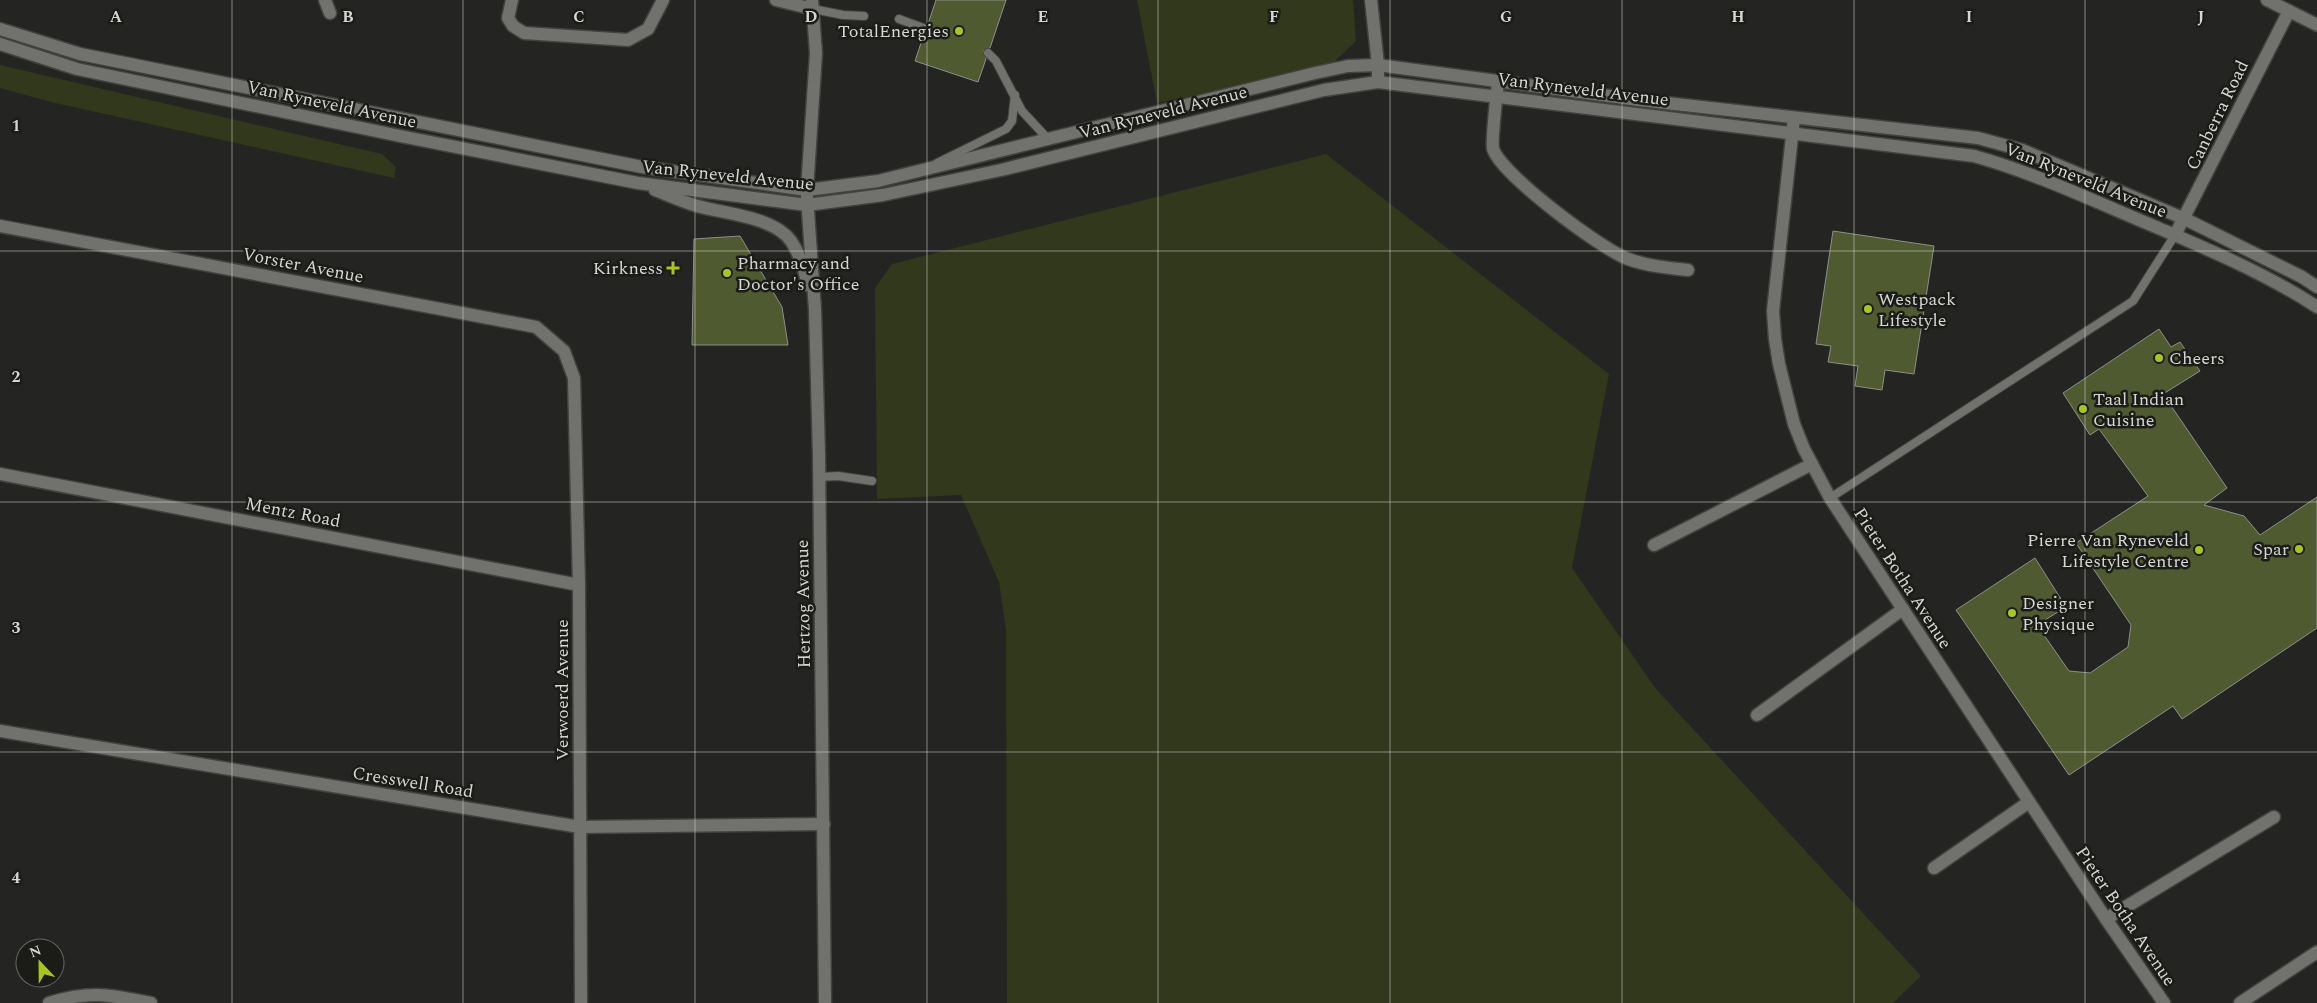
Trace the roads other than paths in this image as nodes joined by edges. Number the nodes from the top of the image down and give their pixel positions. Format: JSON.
{"nodes":[{"id":1,"x":325,"y":0,"type":"edge"},
{"id":2,"x":512,"y":0,"type":"edge"},
{"id":3,"x":663,"y":0,"type":"edge"},
{"id":4,"x":776,"y":0,"type":"edge"},
{"id":5,"x":1371,"y":0,"type":"edge"},
{"id":6,"x":2267,"y":0,"type":"edge"},
{"id":7,"x":813,"y":4,"type":"edge"},
{"id":8,"x":2289,"y":11,"type":"junction"},
{"id":9,"x":330,"y":13,"type":"dead end"},
{"id":10,"x":864,"y":16,"type":"dead end"},
{"id":11,"x":899,"y":19,"type":"dead end"},
{"id":12,"x":2317,"y":25,"type":"edge"},
{"id":13,"x":0,"y":29,"type":"edge"},
{"id":14,"x":926,"y":29,"type":"dead end"},
{"id":15,"x":0,"y":44,"type":"edge"},
{"id":16,"x":988,"y":53,"type":"dead end"},
{"id":17,"x":1378,"y":65,"type":"junction"},
{"id":18,"x":1498,"y":81,"type":"junction"},
{"id":19,"x":1378,"y":82,"type":"junction"},
{"id":20,"x":1015,"y":95,"type":"junction"},
{"id":21,"x":1497,"y":96,"type":"junction"},
{"id":22,"x":1794,"y":118,"type":"junction"},
{"id":23,"x":1792,"y":134,"type":"junction"},
{"id":24,"x":1048,"y":138,"type":"junction"},
{"id":25,"x":925,"y":170,"type":"junction"},
{"id":26,"x":638,"y":183,"type":"junction"},
{"id":27,"x":807,"y":190,"type":"junction"},
{"id":28,"x":807,"y":204,"type":"junction"},
{"id":29,"x":2185,"y":219,"type":"junction"},
{"id":30,"x":0,"y":226,"type":"edge"},
{"id":31,"x":2175,"y":235,"type":"junction"},
{"id":32,"x":1688,"y":270,"type":"dead end"},
{"id":33,"x":2317,"y":287,"type":"edge"},
{"id":34,"x":2317,"y":307,"type":"edge"},
{"id":35,"x":815,"y":310,"type":"junction"},
{"id":36,"x":574,"y":378,"type":"joint"},
{"id":37,"x":1812,"y":464,"type":"junction"},
{"id":38,"x":0,"y":474,"type":"edge"},
{"id":39,"x":819,"y":477,"type":"junction"},
{"id":40,"x":872,"y":481,"type":"dead end"},
{"id":41,"x":1830,"y":498,"type":"junction"},
{"id":42,"x":1654,"y":545,"type":"dead end"},
{"id":43,"x":579,"y":585,"type":"junction"},
{"id":44,"x":1903,"y":609,"type":"junction"},
{"id":45,"x":1757,"y":715,"type":"dead end"},
{"id":46,"x":0,"y":731,"type":"edge"},
{"id":47,"x":2029,"y":802,"type":"junction"},
{"id":48,"x":2274,"y":817,"type":"dead end"},
{"id":49,"x":824,"y":824,"type":"junction"},
{"id":50,"x":580,"y":827,"type":"junction"},
{"id":51,"x":1934,"y":868,"type":"dead end"},
{"id":52,"x":2106,"y":919,"type":"junction"},
{"id":53,"x":2317,"y":952,"type":"edge"},
{"id":54,"x":49,"y":1003,"type":"edge"},
{"id":55,"x":152,"y":1003,"type":"edge"},
{"id":56,"x":581,"y":1003,"type":"edge"},
{"id":57,"x":825,"y":1003,"type":"edge"},
{"id":58,"x":2164,"y":1003,"type":"edge"},
{"id":59,"x":2240,"y":1003,"type":"edge"}],
"edges":[{"from":1,"to":9,"type":"street"},
{"from":2,"to":3,"type":"street"},
{"from":4,"to":7,"type":"street"},
{"from":5,"to":17,"type":"street"},
{"from":6,"to":8,"type":"street"},
{"from":7,"to":10,"type":"lane"},
{"from":7,"to":27,"type":"street","name":"Hertzog Avenue"},
{"from":8,"to":12,"type":"street"},
{"from":8,"to":29,"type":"street","name":"Canberra Road"},
{"from":11,"to":14,"type":"lane"},
{"from":13,"to":27,"type":"street","name":"Van Ryneveld Avenue"},
{"from":15,"to":26,"type":"street","name":"Van Ryneveld Avenue"},
{"from":16,"to":20,"type":"lane"},
{"from":17,"to":18,"type":"street","name":"Van Ryneveld Avenue"},
{"from":17,"to":19,"type":"street"},
{"from":17,"to":24,"type":"street","name":"Van Ryneveld Avenue"},
{"from":18,"to":21,"type":"street"},
{"from":18,"to":22,"type":"street","name":"Van Ryneveld Avenue"},
{"from":19,"to":21,"type":"street","name":"Van Ryneveld Avenue"},
{"from":19,"to":28,"type":"street","name":"Van Ryneveld Avenue"},
{"from":20,"to":24,"type":"lane"},
{"from":20,"to":25,"type":"lane"},
{"from":21,"to":23,"type":"street","name":"Van Ryneveld Avenue"},
{"from":21,"to":32,"type":"street"},
{"from":22,"to":23,"type":"street","name":"Pieter Botha Avenue"},
{"from":22,"to":29,"type":"street","name":"Van Ryneveld Avenue"},
{"from":23,"to":31,"type":"street","name":"Van Ryneveld Avenue"},
{"from":23,"to":37,"type":"street","name":"Pieter Botha Avenue"},
{"from":24,"to":25,"type":"street","name":"Van Ryneveld Avenue"},
{"from":25,"to":27,"type":"street","name":"Van Ryneveld Avenue"},
{"from":26,"to":28,"type":"street","name":"Van Ryneveld Avenue"},
{"from":26,"to":35,"type":"street"},
{"from":27,"to":28,"type":"street","name":"Hertzog Avenue"},
{"from":28,"to":35,"type":"street","name":"Hertzog Avenue"},
{"from":29,"to":31,"type":"street","name":"Canberra Road"},
{"from":29,"to":33,"type":"street","name":"Van Ryneveld Avenue"},
{"from":30,"to":36,"type":"street","name":"Vorster Avenue"},
{"from":31,"to":34,"type":"street","name":"Van Ryneveld Avenue"},
{"from":31,"to":41,"type":"lane"},
{"from":35,"to":39,"type":"street","name":"Hertzog Avenue"},
{"from":36,"to":43,"type":"street","name":"Verwoerd Avenue"},
{"from":37,"to":41,"type":"street","name":"Pieter Botha Avenue"},
{"from":37,"to":42,"type":"street"},
{"from":38,"to":43,"type":"street","name":"Mentz Road"},
{"from":39,"to":40,"type":"lane"},
{"from":39,"to":49,"type":"street","name":"Hertzog Avenue"},
{"from":41,"to":44,"type":"street","name":"Pieter Botha Avenue"},
{"from":43,"to":50,"type":"street","name":"Verwoerd Avenue"},
{"from":44,"to":45,"type":"street"},
{"from":44,"to":47,"type":"street","name":"Pieter Botha Avenue"},
{"from":46,"to":50,"type":"street","name":"Cresswell Road"},
{"from":47,"to":51,"type":"street"},
{"from":47,"to":52,"type":"street","name":"Pieter Botha Avenue"},
{"from":48,"to":52,"type":"street"},
{"from":49,"to":50,"type":"street","name":"Cresswell Road"},
{"from":49,"to":57,"type":"street","name":"Hertzog Avenue"},
{"from":50,"to":56,"type":"street","name":"Verwoerd Avenue"},
{"from":52,"to":58,"type":"street","name":"Pieter Botha Avenue"},
{"from":53,"to":59,"type":"street"},
{"from":54,"to":55,"type":"street"}]}
